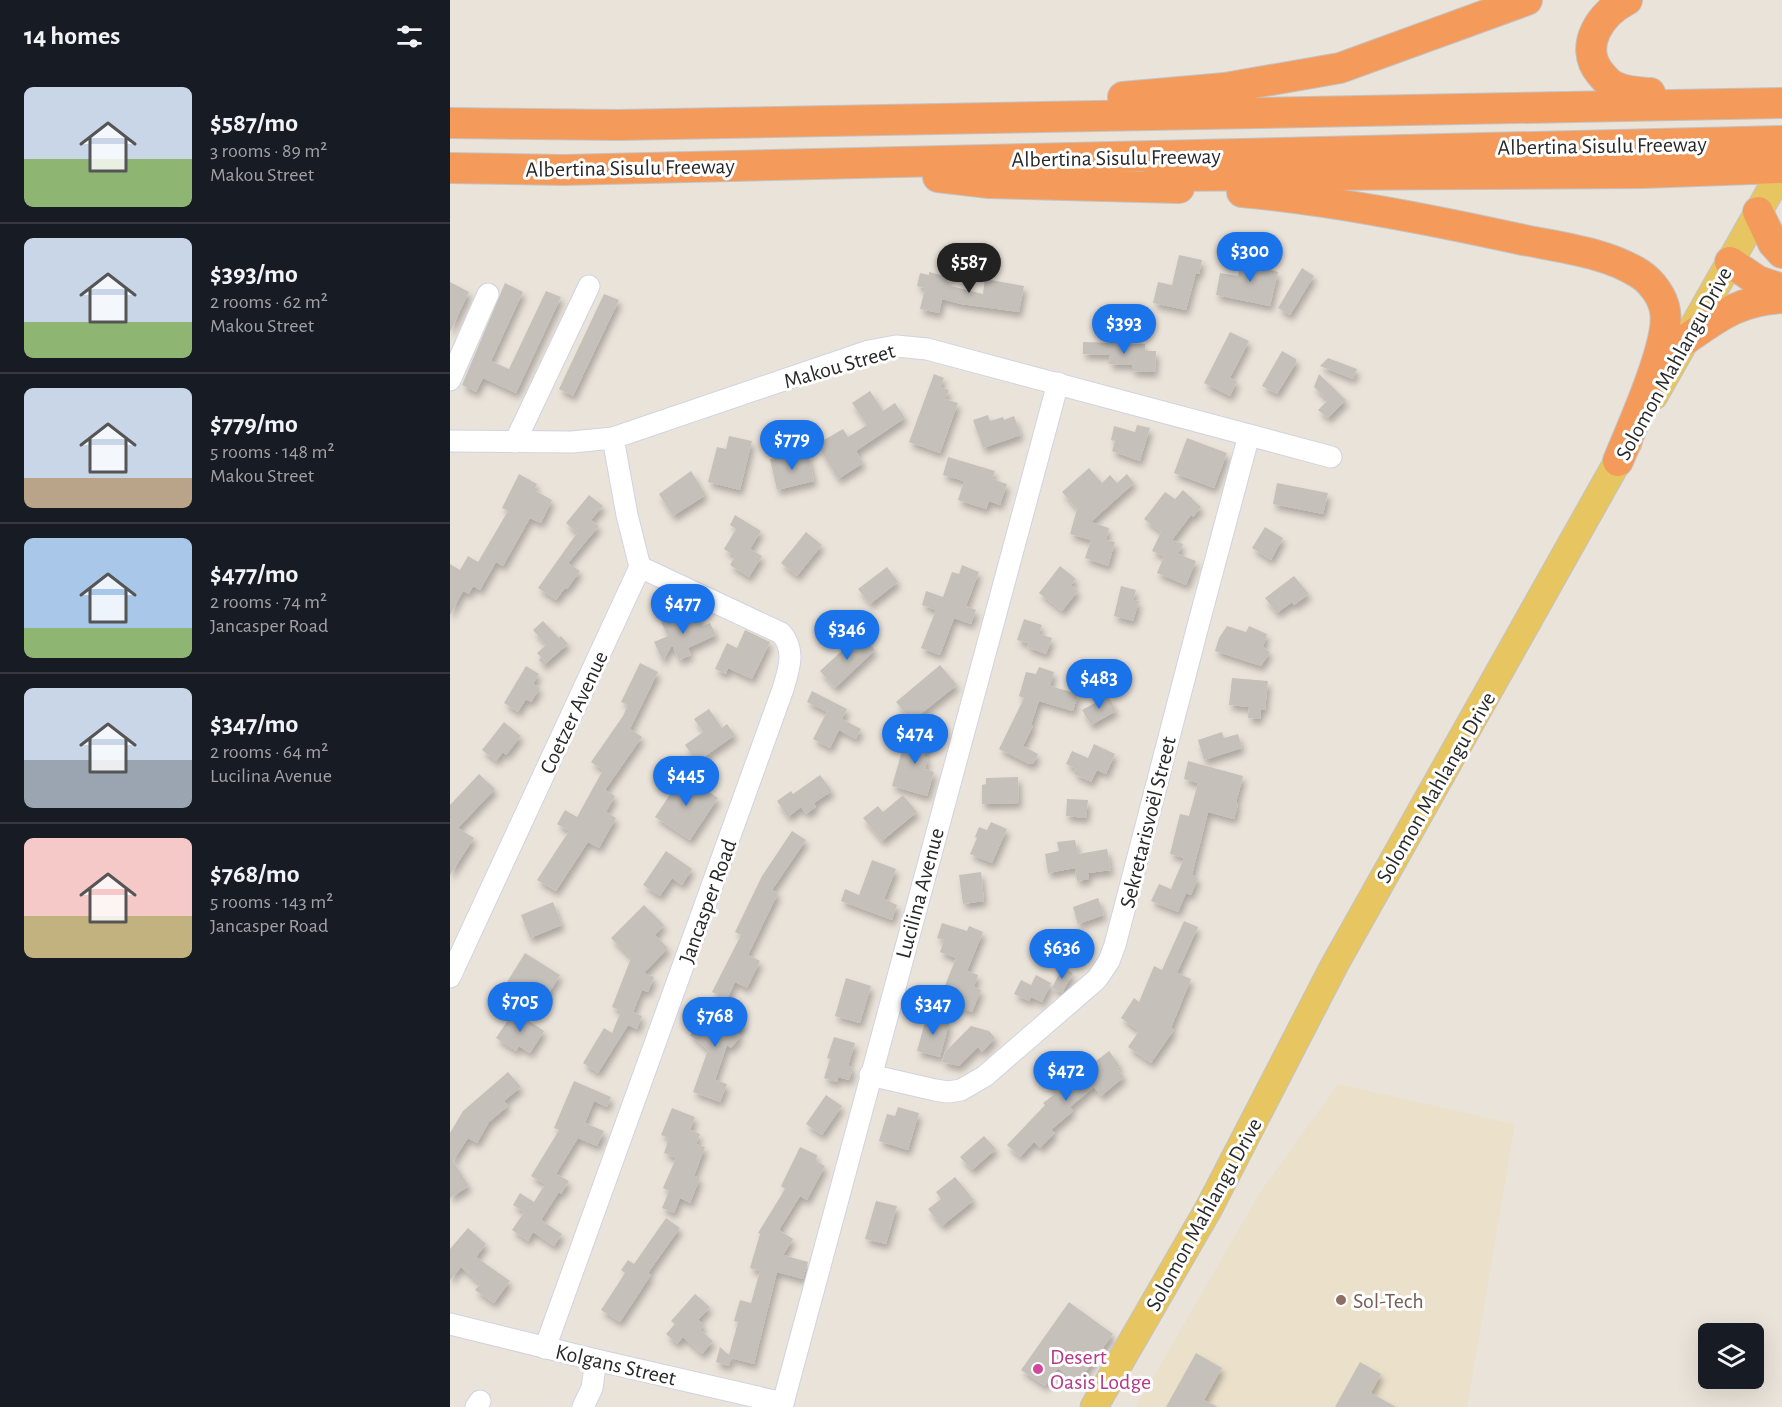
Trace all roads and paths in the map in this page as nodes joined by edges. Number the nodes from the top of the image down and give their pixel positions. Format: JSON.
{"nodes":[{"id":1,"x":1527,"y":0,"type":"edge"},
{"id":2,"x":1627,"y":0,"type":"edge"},
{"id":3,"x":1782,"y":93,"type":"edge"},
{"id":4,"x":1782,"y":103,"type":"edge"},
{"id":5,"x":921,"y":119,"type":"junction"},
{"id":6,"x":450,"y":123,"type":"edge"},
{"id":7,"x":1782,"y":141,"type":"edge"},
{"id":8,"x":450,"y":168,"type":"edge"},
{"id":9,"x":564,"y":170,"type":"junction"},
{"id":10,"x":1782,"y":170,"type":"edge"},
{"id":11,"x":938,"y":177,"type":"junction"},
{"id":12,"x":1758,"y":212,"type":"junction"},
{"id":13,"x":1782,"y":254,"type":"edge"},
{"id":14,"x":1730,"y":262,"type":"junction"},
{"id":15,"x":589,"y":286,"type":"dead end"},
{"id":16,"x":1782,"y":288,"type":"edge"},
{"id":17,"x":488,"y":294,"type":"dead end"},
{"id":18,"x":1782,"y":298,"type":"edge"},
{"id":19,"x":1684,"y":340,"type":"junction"},
{"id":20,"x":450,"y":380,"type":"edge"},
{"id":21,"x":1058,"y":383,"type":"junction"},
{"id":22,"x":1249,"y":435,"type":"junction"},
{"id":23,"x":613,"y":438,"type":"junction"},
{"id":24,"x":450,"y":441,"type":"edge"},
{"id":25,"x":515,"y":442,"type":"junction"},
{"id":26,"x":1331,"y":457,"type":"dead end"},
{"id":27,"x":1618,"y":461,"type":"junction"},
{"id":28,"x":640,"y":567,"type":"junction"},
{"id":29,"x":450,"y":977,"type":"edge"},
{"id":30,"x":870,"y":1075,"type":"junction"},
{"id":31,"x":450,"y":1324,"type":"edge"},
{"id":32,"x":544,"y":1348,"type":"junction"},
{"id":33,"x":596,"y":1360,"type":"junction"},
{"id":34,"x":782,"y":1405,"type":"edge"},
{"id":35,"x":583,"y":1407,"type":"edge"},
{"id":36,"x":1094,"y":1407,"type":"edge"}],
"edges":[{"from":1,"to":5,"type":"highway"},
{"from":2,"to":3,"type":"highway"},
{"from":4,"to":5,"type":"highway","name":"Albertina Sisulu Freeway"},
{"from":5,"to":6,"type":"highway","name":"Albertina Sisulu Freeway"},
{"from":7,"to":9,"type":"highway","name":"Albertina Sisulu Freeway"},
{"from":8,"to":9,"type":"highway","name":"Albertina Sisulu Freeway"},
{"from":9,"to":11,"type":"highway"},
{"from":10,"to":11,"type":"highway"},
{"from":10,"to":12,"type":"main road","name":"Solomon Mahlangu Drive"},
{"from":11,"to":27,"type":"highway"},
{"from":12,"to":13,"type":"highway"},
{"from":12,"to":14,"type":"main road","name":"Solomon Mahlangu Drive"},
{"from":14,"to":16,"type":"highway"},
{"from":14,"to":19,"type":"main road","name":"Solomon Mahlangu Drive"},
{"from":15,"to":25,"type":"street"},
{"from":17,"to":20,"type":"street"},
{"from":18,"to":19,"type":"highway"},
{"from":19,"to":27,"type":"main road","name":"Solomon Mahlangu Drive"},
{"from":21,"to":22,"type":"street","name":"Makou Street"},
{"from":21,"to":23,"type":"street","name":"Makou Street"},
{"from":21,"to":30,"type":"street","name":"Lucilina Avenue"},
{"from":22,"to":26,"type":"street","name":"Makou Street"},
{"from":22,"to":30,"type":"street","name":"Sekretarisvoël Street"},
{"from":23,"to":25,"type":"street","name":"Makou Street"},
{"from":23,"to":28,"type":"street"},
{"from":24,"to":25,"type":"street","name":"Makou Street"},
{"from":27,"to":36,"type":"main road","name":"Solomon Mahlangu Drive"},
{"from":28,"to":29,"type":"street","name":"Coetzer Avenue"},
{"from":28,"to":32,"type":"street","name":"Jancasper Road"},
{"from":30,"to":34,"type":"street","name":"Lucilina Avenue"},
{"from":31,"to":32,"type":"street","name":"Kolgans Street"},
{"from":32,"to":33,"type":"street","name":"Kolgans Street"},
{"from":33,"to":34,"type":"street","name":"Kolgans Street"},
{"from":33,"to":35,"type":"street"}]}
